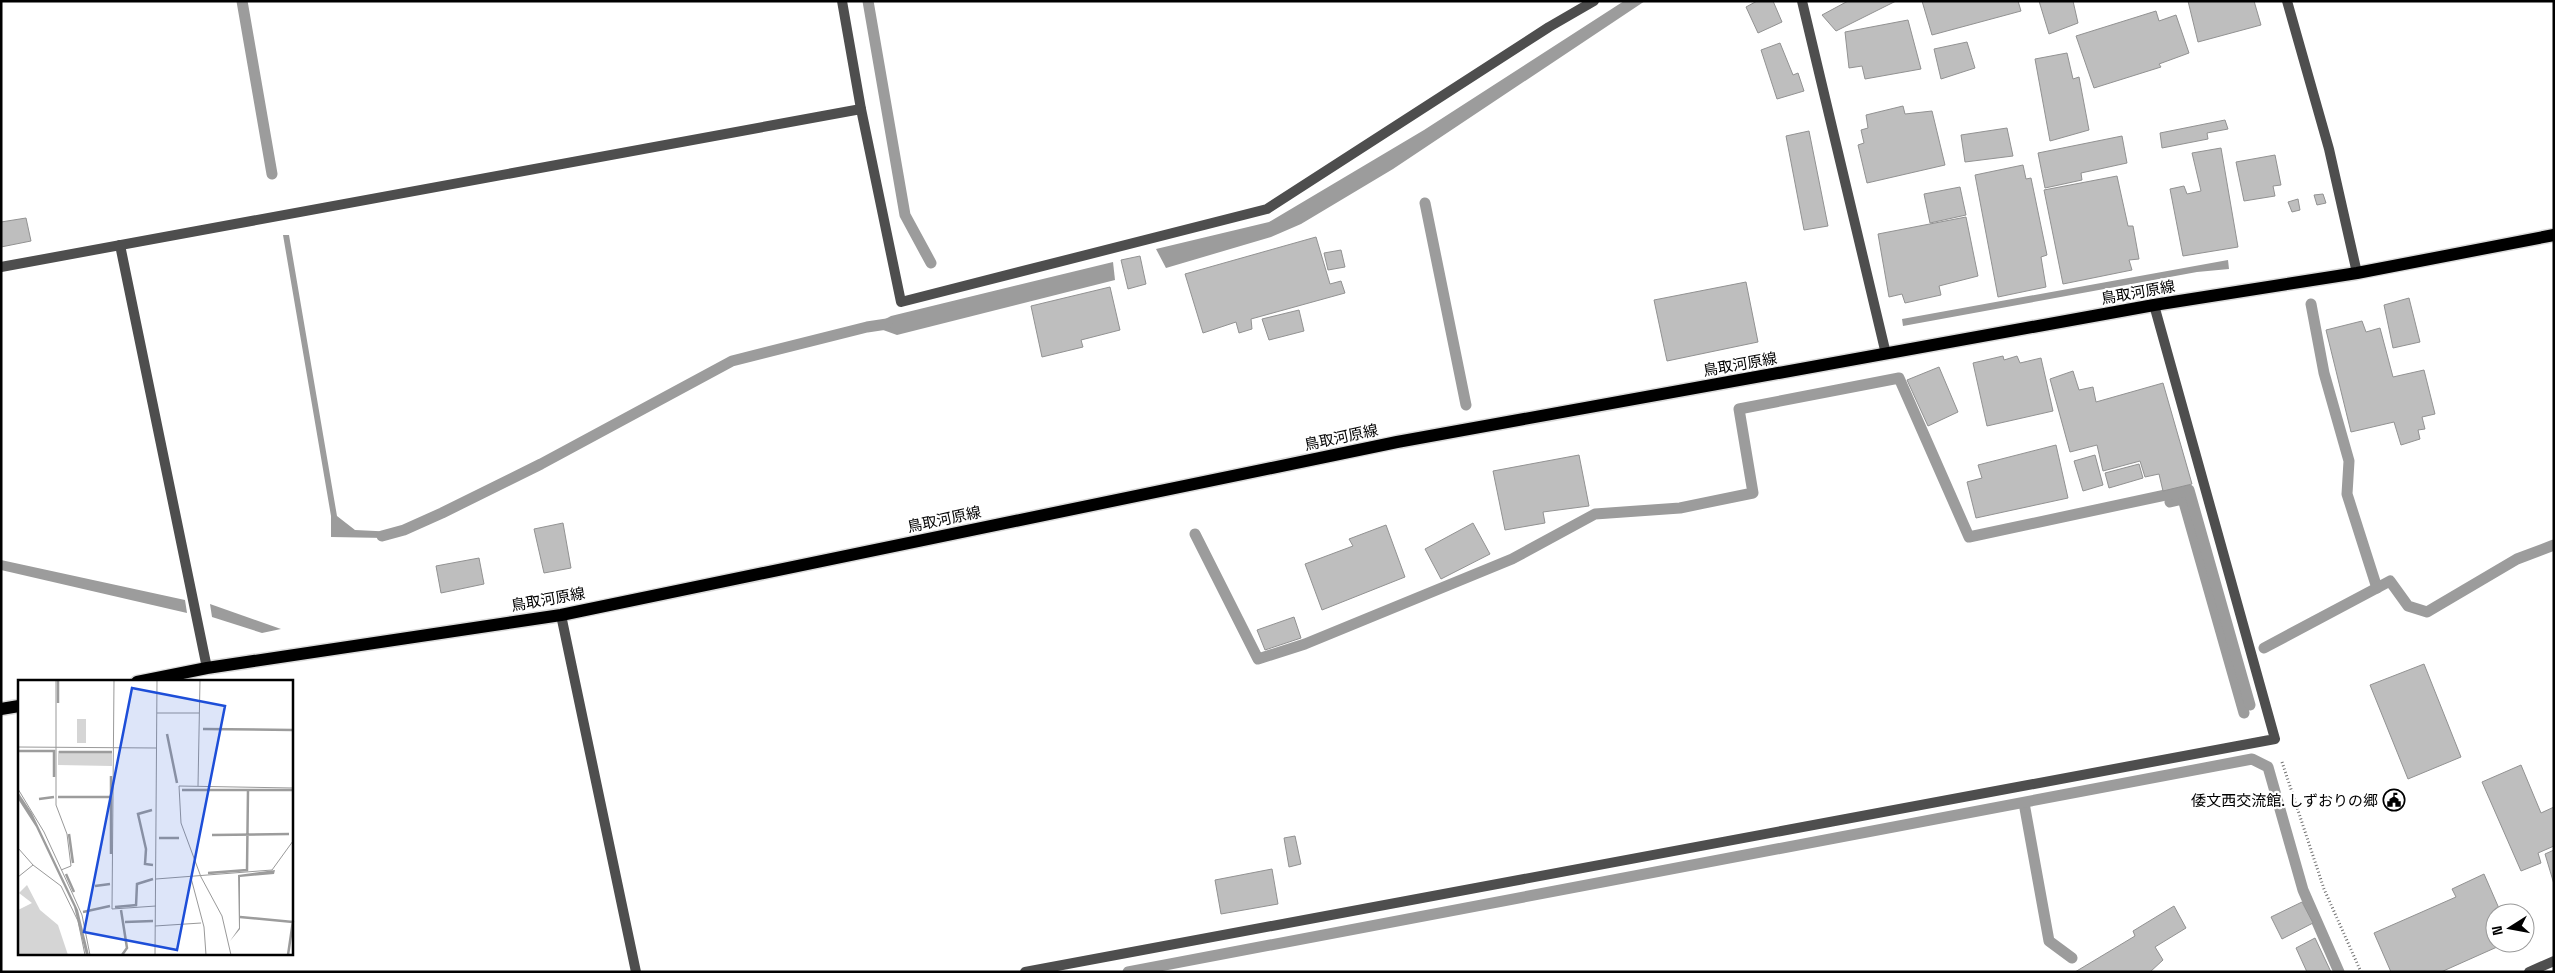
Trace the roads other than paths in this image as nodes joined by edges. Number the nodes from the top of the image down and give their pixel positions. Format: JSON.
{"nodes":[{"id":1,"x":842,"y":1,"type":"edge"},
{"id":2,"x":1594,"y":1,"type":"edge"},
{"id":3,"x":1802,"y":1,"type":"edge"},
{"id":4,"x":2287,"y":1,"type":"edge"},
{"id":5,"x":861,"y":109,"type":"junction"},
{"id":6,"x":2554,"y":235,"type":"edge"},
{"id":7,"x":120,"y":245,"type":"junction"},
{"id":8,"x":1,"y":267,"type":"edge"},
{"id":9,"x":2357,"y":273,"type":"junction"},
{"id":10,"x":2154,"y":305,"type":"junction"},
{"id":11,"x":1886,"y":354,"type":"junction"},
{"id":12,"x":561,"y":615,"type":"junction"},
{"id":13,"x":207,"y":668,"type":"junction"},
{"id":14,"x":147,"y":680,"type":"edge"},
{"id":15,"x":18,"y":706,"type":"edge"},
{"id":16,"x":1,"y":709,"type":"edge"},
{"id":17,"x":2554,"y":961,"type":"edge"},
{"id":18,"x":636,"y":972,"type":"edge"},
{"id":19,"x":1025,"y":972,"type":"edge"},
{"id":20,"x":2529,"y":972,"type":"edge"}],
"edges":[{"from":1,"to":5,"type":"street"},
{"from":2,"to":5,"type":"street"},
{"from":3,"to":11,"type":"street"},
{"from":4,"to":9,"type":"street"},
{"from":5,"to":7,"type":"street"},
{"from":6,"to":9,"type":"main road","name":"鳥取河原線"},
{"from":7,"to":8,"type":"street"},
{"from":7,"to":13,"type":"street"},
{"from":9,"to":10,"type":"main road","name":"鳥取河原線"},
{"from":10,"to":11,"type":"main road","name":"鳥取河原線"},
{"from":10,"to":19,"type":"street"},
{"from":11,"to":12,"type":"main road","name":"鳥取河原線"},
{"from":12,"to":13,"type":"main road","name":"鳥取河原線"},
{"from":12,"to":18,"type":"street"},
{"from":13,"to":14,"type":"main road","name":"鳥取河原線"},
{"from":15,"to":16,"type":"main road"},
{"from":17,"to":20,"type":"street"}]}
